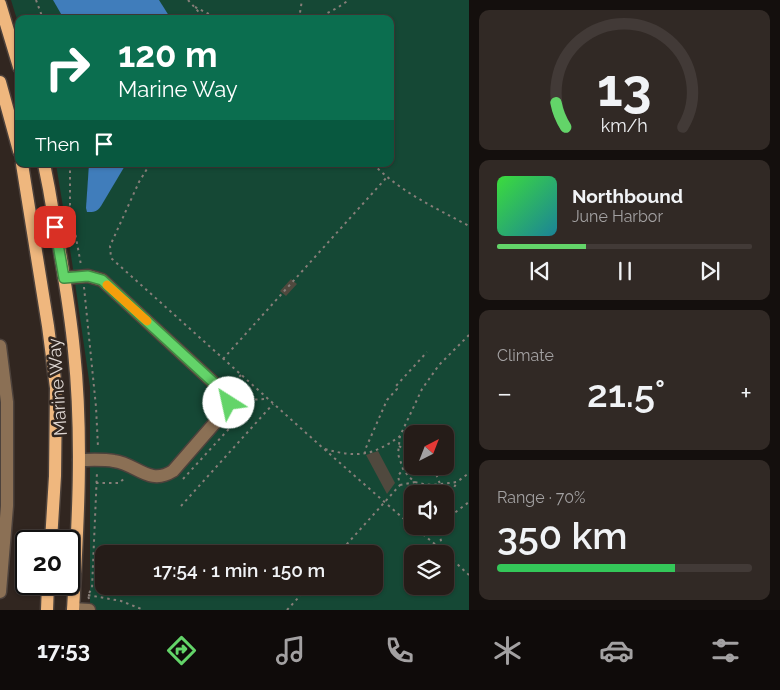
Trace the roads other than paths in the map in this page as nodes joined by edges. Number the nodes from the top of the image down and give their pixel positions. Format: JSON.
{"nodes":[{"id":1,"x":0,"y":4,"type":"edge"},
{"id":2,"x":15,"y":54,"type":"edge"},
{"id":3,"x":0,"y":82,"type":"edge"},
{"id":4,"x":15,"y":136,"type":"edge"},
{"id":5,"x":22,"y":167,"type":"edge"},
{"id":6,"x":45,"y":167,"type":"edge"},
{"id":7,"x":64,"y":278,"type":"junction"},
{"id":8,"x":0,"y":346,"type":"edge"},
{"id":9,"x":79,"y":460,"type":"junction"},
{"id":10,"x":52,"y":530,"type":"edge"},
{"id":11,"x":0,"y":592,"type":"edge"},
{"id":12,"x":48,"y":595,"type":"edge"},
{"id":13,"x":47,"y":610,"type":"edge"},
{"id":14,"x":73,"y":610,"type":"edge"},
{"id":15,"x":89,"y":610,"type":"edge"}],
"edges":[{"from":1,"to":2,"type":"main road"},
{"from":3,"to":4,"type":"main road"},
{"from":5,"to":10,"type":"main road","name":"Marine Way"},
{"from":6,"to":7,"type":"main road","name":"Marine Way"},
{"from":7,"to":9,"type":"main road","name":"Marine Way"},
{"from":7,"to":9,"type":"lane"},
{"from":8,"to":11,"type":"lane"},
{"from":9,"to":14,"type":"main road","name":"Marine Way"},
{"from":12,"to":13,"type":"main road"},
{"from":14,"to":15,"type":"lane"}]}
